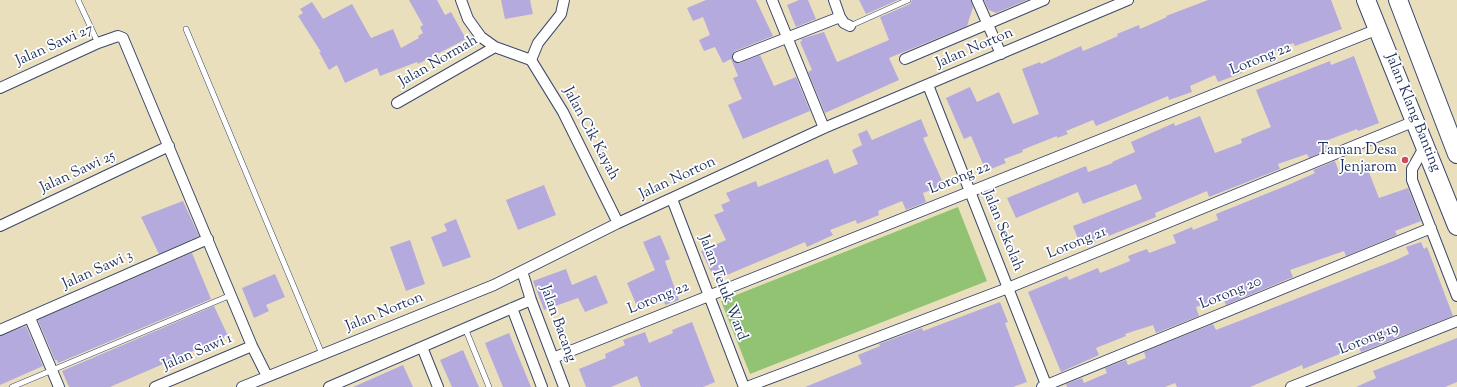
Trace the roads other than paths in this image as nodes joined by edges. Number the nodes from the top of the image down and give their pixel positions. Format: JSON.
{"nodes":[{"id":1,"x":78,"y":0,"type":"edge"},
{"id":2,"x":462,"y":0,"type":"edge"},
{"id":3,"x":564,"y":0,"type":"edge"},
{"id":4,"x":772,"y":0,"type":"edge"},
{"id":5,"x":834,"y":0,"type":"edge"},
{"id":6,"x":908,"y":0,"type":"edge"},
{"id":7,"x":977,"y":0,"type":"edge"},
{"id":8,"x":1044,"y":0,"type":"edge"},
{"id":9,"x":1128,"y":0,"type":"edge"},
{"id":10,"x":1366,"y":0,"type":"edge"},
{"id":11,"x":1397,"y":3,"type":"edge"},
{"id":12,"x":840,"y":17,"type":"junction"},
{"id":13,"x":988,"y":23,"type":"junction"},
{"id":14,"x":850,"y":26,"type":"joint"},
{"id":15,"x":186,"y":29,"type":"dead end"},
{"id":16,"x":1378,"y":29,"type":"junction"},
{"id":17,"x":788,"y":38,"type":"junction"},
{"id":18,"x":98,"y":43,"type":"junction"},
{"id":19,"x":495,"y":47,"type":"junction"},
{"id":20,"x":1001,"y":54,"type":"junction"},
{"id":21,"x":738,"y":57,"type":"dead end"},
{"id":22,"x":905,"y":59,"type":"dead end"},
{"id":23,"x":531,"y":60,"type":"junction"},
{"id":24,"x":928,"y":85,"type":"junction"},
{"id":25,"x":0,"y":88,"type":"edge"},
{"id":26,"x":397,"y":103,"type":"dead end"},
{"id":27,"x":1415,"y":121,"type":"junction"},
{"id":28,"x":824,"y":128,"type":"junction"},
{"id":29,"x":169,"y":146,"type":"junction"},
{"id":30,"x":1425,"y":146,"type":"junction"},
{"id":31,"x":1457,"y":154,"type":"edge"},
{"id":32,"x":970,"y":191,"type":"junction"},
{"id":33,"x":672,"y":199,"type":"junction"},
{"id":34,"x":618,"y":224,"type":"junction"},
{"id":35,"x":0,"y":226,"type":"edge"},
{"id":36,"x":1457,"y":226,"type":"edge"},
{"id":37,"x":1432,"y":228,"type":"junction"},
{"id":38,"x":208,"y":239,"type":"junction"},
{"id":39,"x":522,"y":271,"type":"junction"},
{"id":40,"x":1008,"y":288,"type":"junction"},
{"id":41,"x":231,"y":295,"type":"junction"},
{"id":42,"x":709,"y":295,"type":"junction"},
{"id":43,"x":1457,"y":296,"type":"edge"},
{"id":44,"x":531,"y":300,"type":"junction"},
{"id":45,"x":512,"y":308,"type":"junction"},
{"id":46,"x":30,"y":318,"type":"junction"},
{"id":47,"x":1457,"y":321,"type":"edge"},
{"id":48,"x":465,"y":328,"type":"junction"},
{"id":49,"x":0,"y":330,"type":"edge"},
{"id":50,"x":252,"y":346,"type":"junction"},
{"id":51,"x":422,"y":347,"type":"junction"},
{"id":52,"x":322,"y":354,"type":"junction"},
{"id":53,"x":553,"y":358,"type":"junction"},
{"id":54,"x":52,"y":370,"type":"junction"},
{"id":55,"x":267,"y":376,"type":"junction"},
{"id":56,"x":1045,"y":386,"type":"edge"},
{"id":57,"x":12,"y":387,"type":"edge"},
{"id":58,"x":59,"y":387,"type":"edge"},
{"id":59,"x":155,"y":387,"type":"edge"},
{"id":60,"x":242,"y":387,"type":"edge"},
{"id":61,"x":329,"y":387,"type":"edge"},
{"id":62,"x":438,"y":387,"type":"edge"},
{"id":63,"x":489,"y":387,"type":"edge"},
{"id":64,"x":542,"y":387,"type":"edge"},
{"id":65,"x":564,"y":387,"type":"edge"},
{"id":66,"x":746,"y":387,"type":"edge"},
{"id":67,"x":1291,"y":387,"type":"edge"}],
"edges":[{"from":1,"to":18,"type":"lane"},
{"from":2,"to":19,"type":"street"},
{"from":3,"to":23,"type":"street"},
{"from":4,"to":17,"type":"street"},
{"from":5,"to":12,"type":"street"},
{"from":6,"to":14,"type":"lane"},
{"from":7,"to":13,"type":"street"},
{"from":8,"to":13,"type":"street"},
{"from":9,"to":20,"type":"street","name":"Jalan Norton"},
{"from":10,"to":16,"type":"highway","name":"Jalan Klang Banting"},
{"from":11,"to":31,"type":"highway","name":"Jalan Klang Banting"},
{"from":12,"to":14,"type":"street"},
{"from":12,"to":17,"type":"street"},
{"from":13,"to":20,"type":"street"},
{"from":13,"to":22,"type":"street"},
{"from":15,"to":52,"type":"lane"},
{"from":16,"to":27,"type":"highway","name":"Jalan Klang Banting"},
{"from":16,"to":32,"type":"street","name":"Lorong 22"},
{"from":17,"to":21,"type":"street"},
{"from":17,"to":28,"type":"street"},
{"from":18,"to":25,"type":"street","name":"Jalan Sawi 27"},
{"from":18,"to":29,"type":"street","name":"Jalan Sawi 27"},
{"from":19,"to":23,"type":"street"},
{"from":19,"to":26,"type":"street","name":"Jalan Normah"},
{"from":20,"to":24,"type":"street","name":"Jalan Norton"},
{"from":23,"to":34,"type":"street","name":"Jalan Cik Kayah"},
{"from":24,"to":28,"type":"street","name":"Jalan Norton"},
{"from":24,"to":32,"type":"street","name":"Jalan Sekolah"},
{"from":27,"to":30,"type":"highway","name":"Jalan Klang Banting"},
{"from":27,"to":40,"type":"street","name":"Lorong 21"},
{"from":28,"to":33,"type":"street","name":"Jalan Norton"},
{"from":29,"to":35,"type":"street","name":"Jalan Sawi 25"},
{"from":29,"to":38,"type":"street"},
{"from":30,"to":36,"type":"highway","name":"Jalan Klang Banting"},
{"from":30,"to":37,"type":"street"},
{"from":32,"to":40,"type":"street","name":"Jalan Sekolah"},
{"from":32,"to":42,"type":"street","name":"Lorong 22"},
{"from":33,"to":34,"type":"street","name":"Jalan Norton"},
{"from":33,"to":42,"type":"street","name":"Jalan Teluk Ward"},
{"from":34,"to":39,"type":"street","name":"Jalan Norton"},
{"from":37,"to":43,"type":"street"},
{"from":37,"to":56,"type":"street","name":"Lorong 20"},
{"from":38,"to":41,"type":"street"},
{"from":38,"to":46,"type":"street","name":"Jalan Sawi 3"},
{"from":39,"to":44,"type":"street","name":"Jalan Bacang"},
{"from":39,"to":52,"type":"street","name":"Jalan Norton"},
{"from":40,"to":56,"type":"street","name":"Jalan Sekolah"},
{"from":40,"to":66,"type":"street","name":"Lorong 21"},
{"from":41,"to":50,"type":"street"},
{"from":41,"to":54,"type":"lane"},
{"from":42,"to":53,"type":"street","name":"Lorong 22"},
{"from":42,"to":66,"type":"street","name":"Jalan Teluk Ward"},
{"from":44,"to":45,"type":"street"},
{"from":44,"to":53,"type":"street","name":"Jalan Bacang"},
{"from":45,"to":48,"type":"street"},
{"from":45,"to":64,"type":"street"},
{"from":46,"to":49,"type":"street","name":"Jalan Sawi 3"},
{"from":46,"to":54,"type":"street"},
{"from":47,"to":67,"type":"street","name":"Lorong 19"},
{"from":48,"to":51,"type":"street"},
{"from":48,"to":63,"type":"lane"},
{"from":50,"to":55,"type":"street"},
{"from":50,"to":59,"type":"street","name":"Jalan Sawi 1"},
{"from":51,"to":61,"type":"street"},
{"from":51,"to":62,"type":"street"},
{"from":52,"to":55,"type":"street","name":"Jalan Norton"},
{"from":53,"to":65,"type":"street","name":"Jalan Bacang"},
{"from":54,"to":57,"type":"lane"},
{"from":54,"to":58,"type":"street"},
{"from":55,"to":60,"type":"street","name":"Jalan Norton"}]}
